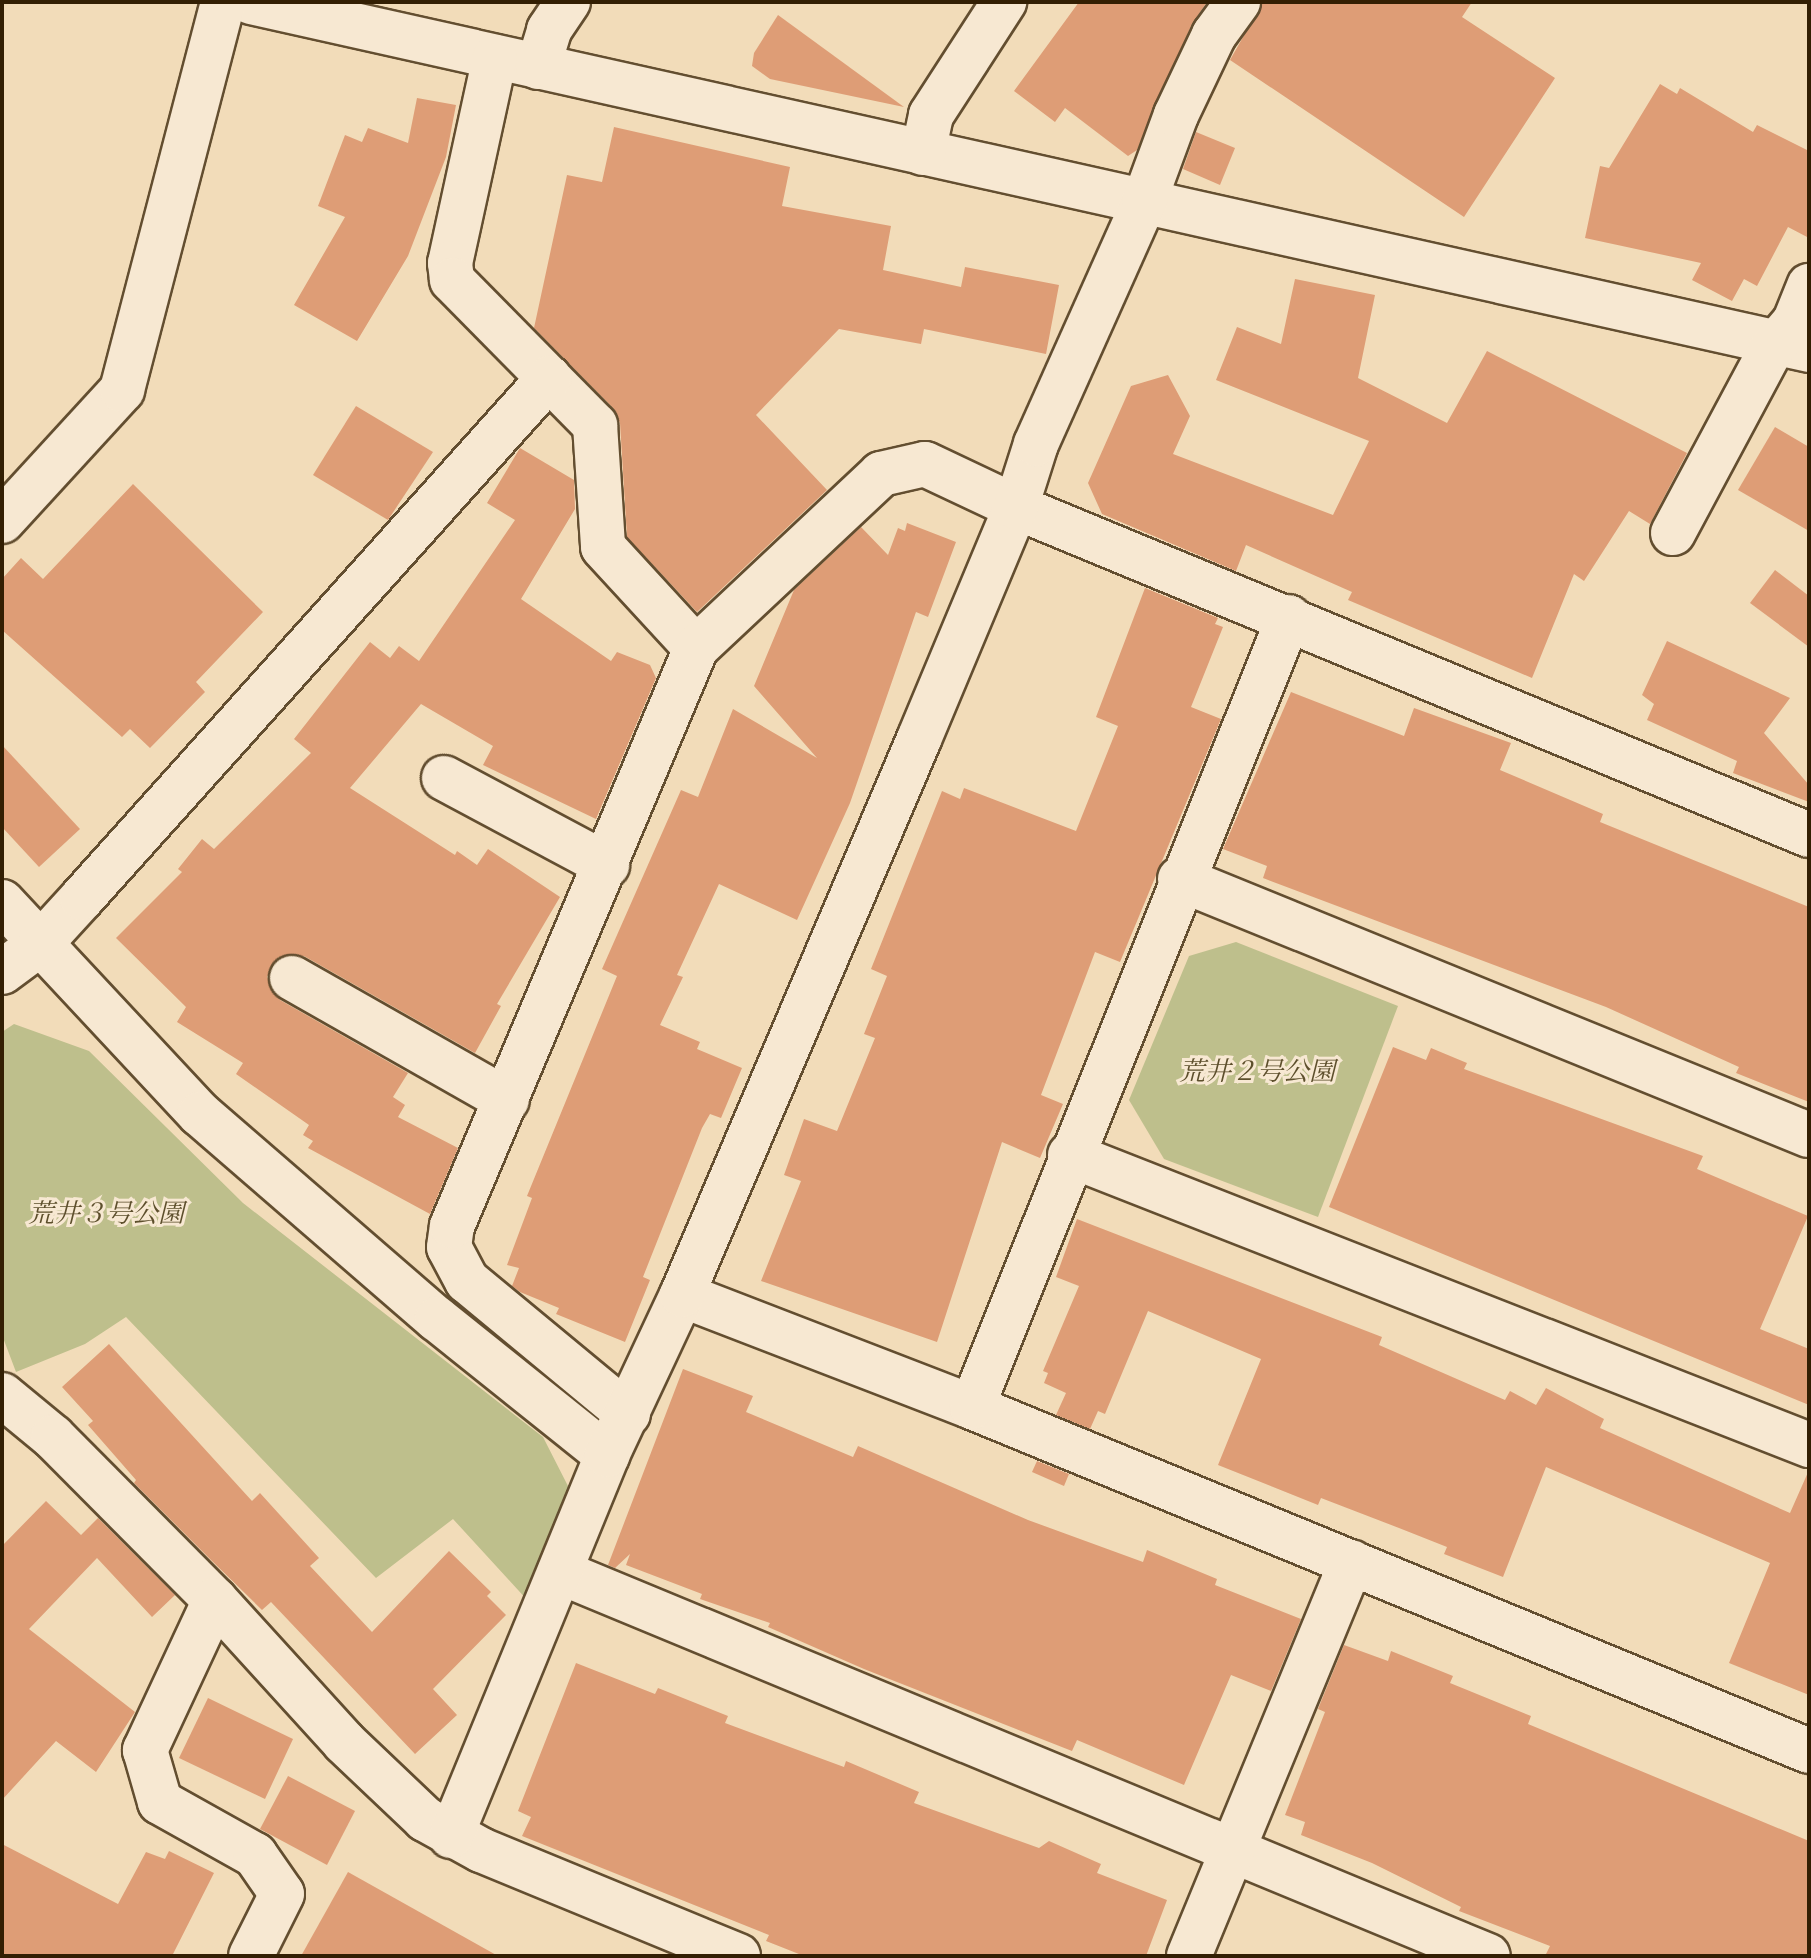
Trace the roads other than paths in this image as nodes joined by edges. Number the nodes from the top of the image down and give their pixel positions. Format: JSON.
{"nodes":[{"id":1,"x":223,"y":2,"type":"edge"},
{"id":2,"x":251,"y":2,"type":"edge"},
{"id":3,"x":568,"y":2,"type":"edge"},
{"id":4,"x":1004,"y":2,"type":"edge"},
{"id":5,"x":1238,"y":2,"type":"edge"},
{"id":6,"x":495,"y":57,"type":"junction"},
{"id":7,"x":538,"y":67,"type":"junction"},
{"id":8,"x":923,"y":153,"type":"junction"},
{"id":9,"x":1144,"y":202,"type":"junction"},
{"id":10,"x":1809,"y":286,"type":"edge"},
{"id":11,"x":1793,"y":346,"type":"edge"},
{"id":12,"x":549,"y":378,"type":"junction"},
{"id":13,"x":1016,"y":507,"type":"junction"},
{"id":14,"x":2,"y":521,"type":"edge"},
{"id":15,"x":1673,"y":533,"type":"dead end"},
{"id":16,"x":1289,"y":617,"type":"junction"},
{"id":17,"x":696,"y":648,"type":"junction"},
{"id":18,"x":444,"y":778,"type":"dead end"},
{"id":19,"x":1809,"y":835,"type":"edge"},
{"id":20,"x":607,"y":865,"type":"junction"},
{"id":21,"x":1180,"y":879,"type":"junction"},
{"id":22,"x":2,"y":902,"type":"edge"},
{"id":23,"x":40,"y":944,"type":"junction"},
{"id":24,"x":2,"y":972,"type":"edge"},
{"id":25,"x":292,"y":978,"type":"dead end"},
{"id":26,"x":507,"y":1100,"type":"junction"},
{"id":27,"x":1809,"y":1135,"type":"edge"},
{"id":28,"x":1070,"y":1155,"type":"junction"},
{"id":29,"x":682,"y":1295,"type":"junction"},
{"id":30,"x":2,"y":1395,"type":"edge"},
{"id":31,"x":972,"y":1407,"type":"junction"},
{"id":32,"x":628,"y":1414,"type":"junction"},
{"id":33,"x":1809,"y":1445,"type":"edge"},
{"id":34,"x":607,"y":1455,"type":"junction"},
{"id":35,"x":1351,"y":1562,"type":"junction"},
{"id":36,"x":560,"y":1572,"type":"junction"},
{"id":37,"x":215,"y":1600,"type":"junction"},
{"id":38,"x":1809,"y":1751,"type":"edge"},
{"id":39,"x":451,"y":1836,"type":"junction"},
{"id":40,"x":1233,"y":1848,"type":"junction"},
{"id":41,"x":251,"y":1956,"type":"edge"},
{"id":42,"x":738,"y":1956,"type":"edge"},
{"id":43,"x":1189,"y":1956,"type":"edge"},
{"id":44,"x":1488,"y":1956,"type":"edge"}],
"edges":[{"from":1,"to":14,"type":"street"},
{"from":2,"to":6,"type":"street"},
{"from":3,"to":7,"type":"street"},
{"from":4,"to":8,"type":"street"},
{"from":5,"to":9,"type":"street"},
{"from":6,"to":7,"type":"street"},
{"from":6,"to":12,"type":"street"},
{"from":7,"to":8,"type":"street"},
{"from":8,"to":9,"type":"street"},
{"from":9,"to":11,"type":"street"},
{"from":9,"to":13,"type":"street"},
{"from":10,"to":11,"type":"street"},
{"from":11,"to":15,"type":"street"},
{"from":12,"to":17,"type":"street"},
{"from":12,"to":23,"type":"street"},
{"from":13,"to":16,"type":"street"},
{"from":13,"to":17,"type":"street"},
{"from":13,"to":29,"type":"street"},
{"from":16,"to":19,"type":"street"},
{"from":16,"to":21,"type":"street"},
{"from":17,"to":20,"type":"street"},
{"from":18,"to":20,"type":"street"},
{"from":20,"to":26,"type":"street"},
{"from":21,"to":27,"type":"street"},
{"from":21,"to":28,"type":"street"},
{"from":22,"to":23,"type":"street"},
{"from":23,"to":24,"type":"street"},
{"from":23,"to":34,"type":"street"},
{"from":25,"to":26,"type":"street"},
{"from":26,"to":32,"type":"street"},
{"from":28,"to":31,"type":"street"},
{"from":28,"to":33,"type":"street"},
{"from":29,"to":31,"type":"street"},
{"from":29,"to":32,"type":"street"},
{"from":30,"to":37,"type":"street"},
{"from":31,"to":35,"type":"street"},
{"from":32,"to":34,"type":"street"},
{"from":34,"to":36,"type":"street"},
{"from":35,"to":38,"type":"street"},
{"from":35,"to":40,"type":"street"},
{"from":36,"to":39,"type":"street"},
{"from":36,"to":40,"type":"street"},
{"from":37,"to":39,"type":"street"},
{"from":37,"to":41,"type":"street"},
{"from":39,"to":42,"type":"street"},
{"from":40,"to":43,"type":"street"},
{"from":40,"to":44,"type":"street"}]}
